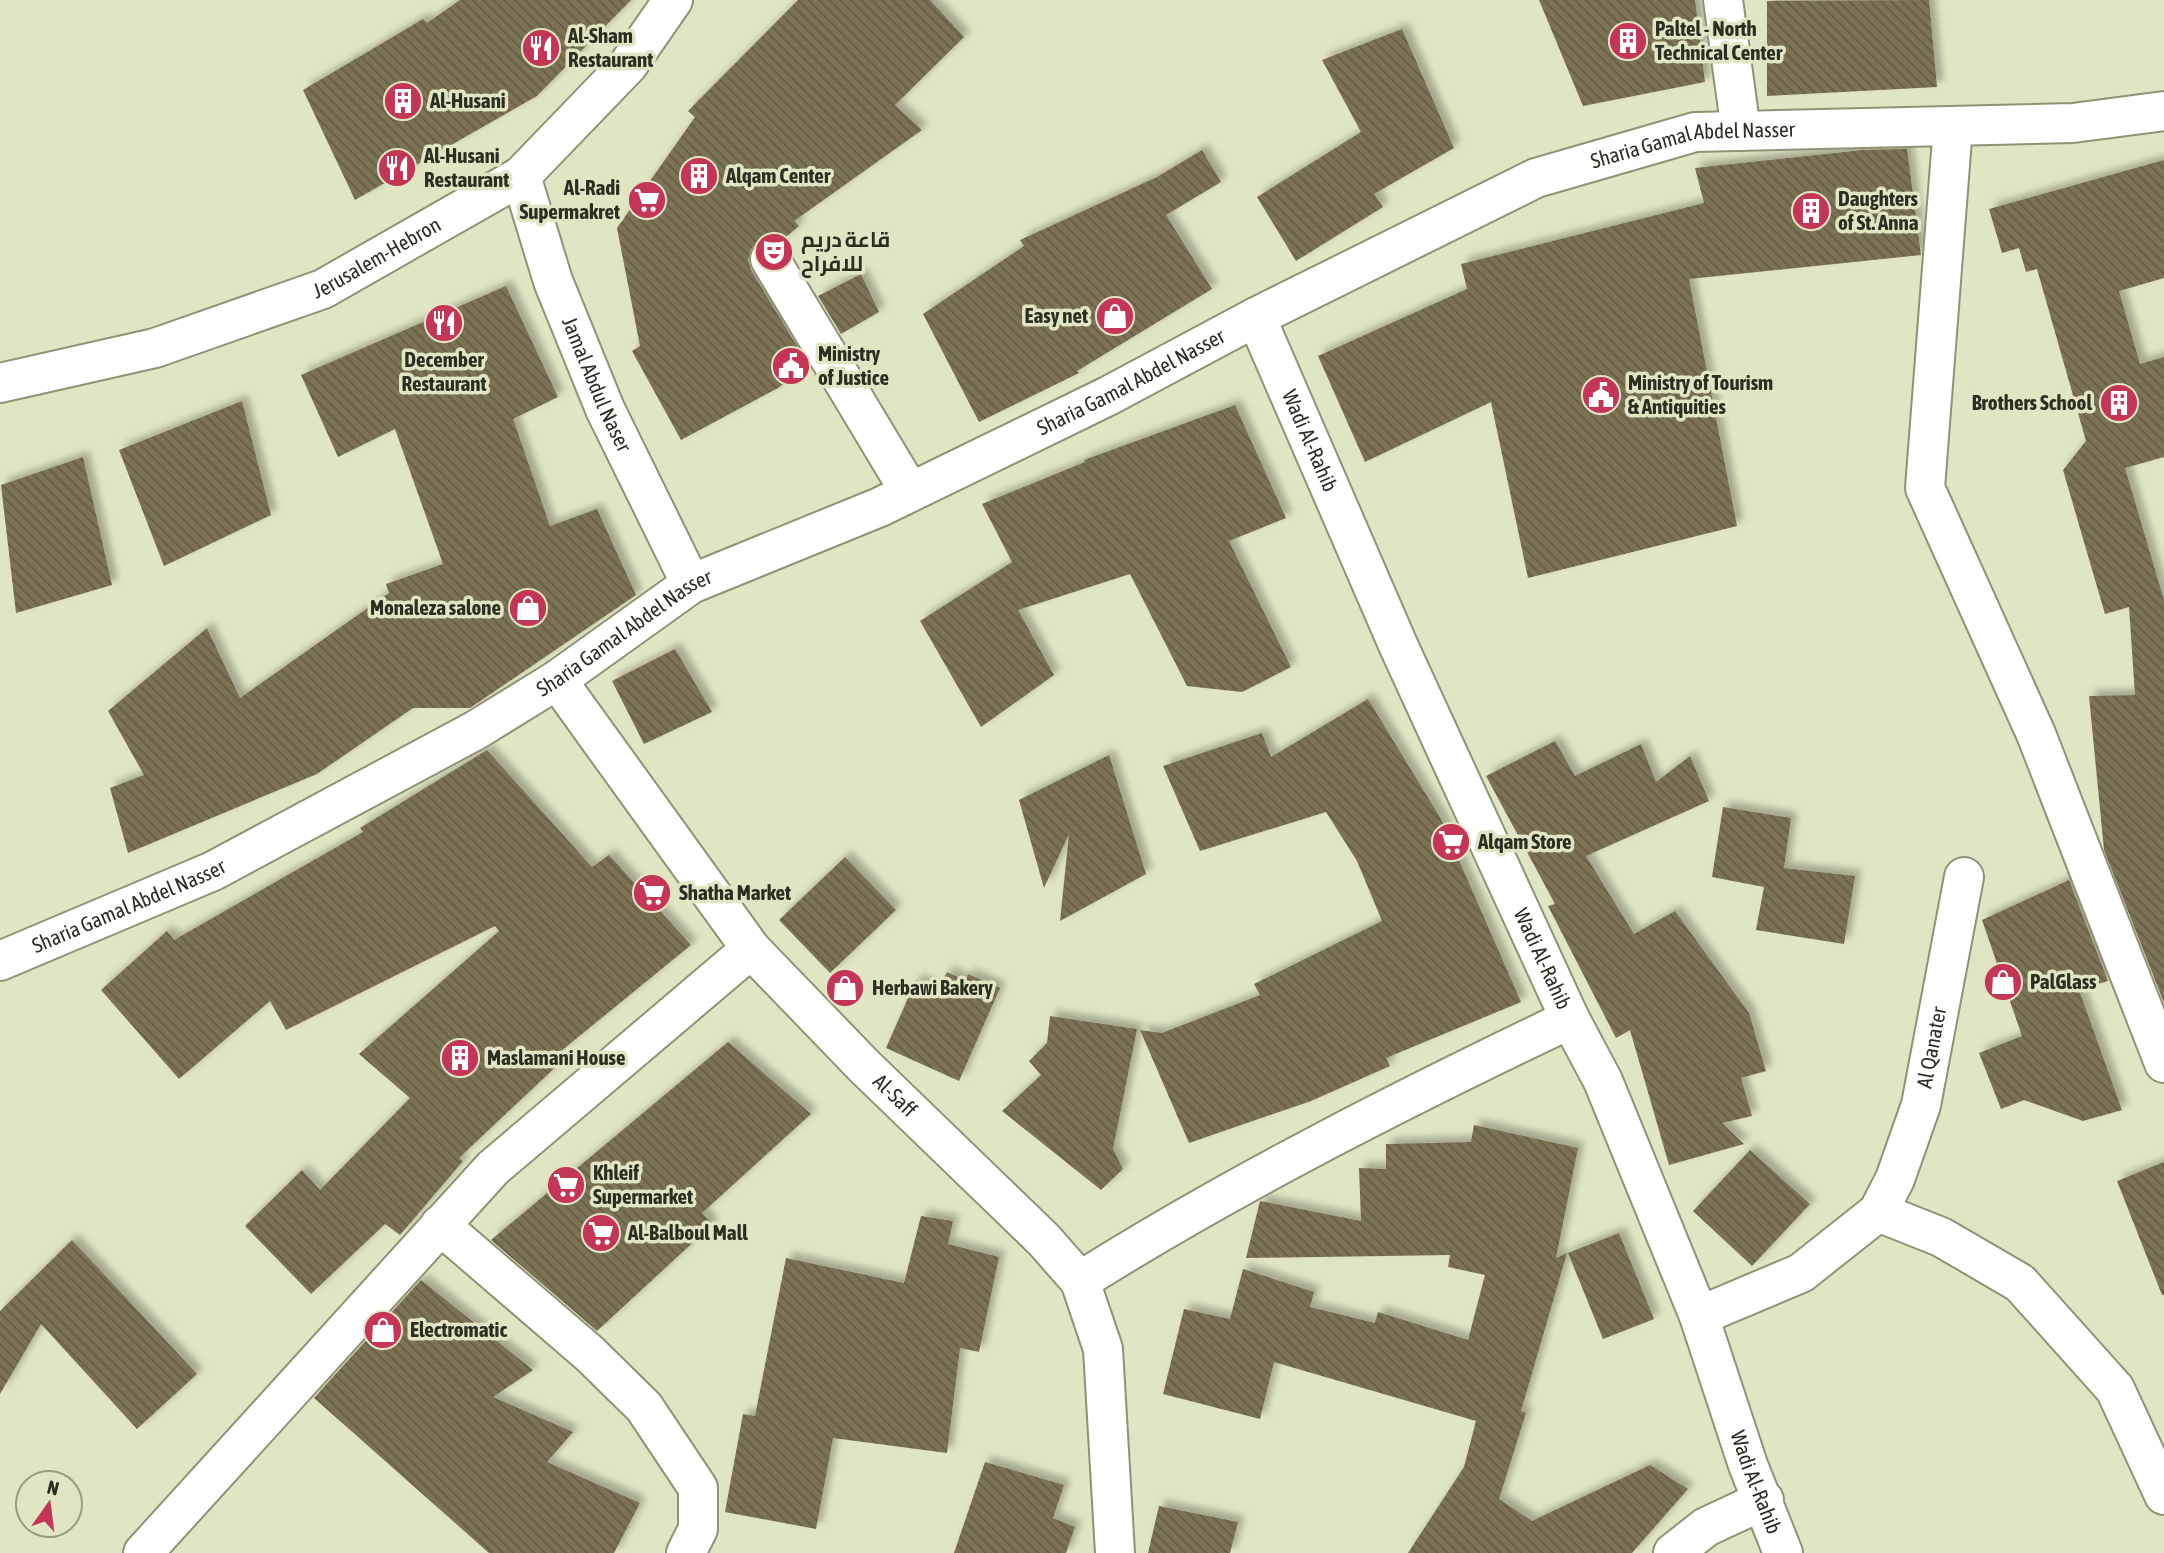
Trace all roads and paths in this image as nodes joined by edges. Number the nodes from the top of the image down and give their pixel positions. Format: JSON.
{"nodes":[{"id":1,"x":673,"y":0,"type":"edge"},
{"id":2,"x":1723,"y":0,"type":"edge"},
{"id":3,"x":2164,"y":111,"type":"edge"},
{"id":4,"x":1953,"y":126,"type":"junction"},
{"id":5,"x":1741,"y":131,"type":"junction"},
{"id":6,"x":521,"y":176,"type":"junction"},
{"id":7,"x":770,"y":260,"type":"dead end"},
{"id":8,"x":1256,"y":317,"type":"junction"},
{"id":9,"x":0,"y":383,"type":"edge"},
{"id":10,"x":910,"y":492,"type":"junction"},
{"id":11,"x":691,"y":584,"type":"junction"},
{"id":12,"x":557,"y":680,"type":"junction"},
{"id":13,"x":1964,"y":877,"type":"dead end"},
{"id":14,"x":751,"y":949,"type":"junction"},
{"id":15,"x":0,"y":961,"type":"edge"},
{"id":16,"x":1570,"y":1019,"type":"junction"},
{"id":17,"x":2164,"y":1063,"type":"edge"},
{"id":18,"x":1878,"y":1212,"type":"junction"},
{"id":19,"x":440,"y":1225,"type":"junction"},
{"id":20,"x":1080,"y":1281,"type":"junction"},
{"id":21,"x":1699,"y":1316,"type":"junction"},
{"id":22,"x":2164,"y":1495,"type":"edge"},
{"id":23,"x":1764,"y":1500,"type":"junction"},
{"id":24,"x":143,"y":1553,"type":"edge"},
{"id":25,"x":685,"y":1553,"type":"edge"},
{"id":26,"x":1115,"y":1553,"type":"edge"},
{"id":27,"x":1673,"y":1553,"type":"edge"},
{"id":28,"x":1783,"y":1553,"type":"edge"}],
"edges":[{"from":1,"to":6,"type":"street","name":"Jerusalem-Hebron"},
{"from":2,"to":5,"type":"street"},
{"from":3,"to":4,"type":"street","name":"Sharia Gamal Abdel Nasser"},
{"from":4,"to":5,"type":"street","name":"Sharia Gamal Abdel Nasser"},
{"from":4,"to":17,"type":"street"},
{"from":5,"to":8,"type":"street","name":"Sharia Gamal Abdel Nasser"},
{"from":6,"to":9,"type":"street","name":"Jerusalem-Hebron"},
{"from":6,"to":11,"type":"street","name":"Jamal Abdul Naser"},
{"from":7,"to":10,"type":"street"},
{"from":8,"to":10,"type":"street","name":"Sharia Gamal Abdel Nasser"},
{"from":8,"to":16,"type":"street","name":"Wadi Al-Rahib"},
{"from":10,"to":11,"type":"street","name":"Sharia Gamal Abdel Nasser"},
{"from":11,"to":12,"type":"street","name":"Sharia Gamal Abdel Nasser"},
{"from":12,"to":14,"type":"street","name":"Al-Saff"},
{"from":12,"to":15,"type":"street","name":"Sharia Gamal Abdel Nasser"},
{"from":13,"to":18,"type":"street","name":"Al Qanater"},
{"from":14,"to":19,"type":"street"},
{"from":14,"to":20,"type":"street","name":"Al-Saff"},
{"from":16,"to":20,"type":"street"},
{"from":16,"to":21,"type":"street","name":"Wadi Al-Rahib"},
{"from":18,"to":21,"type":"street"},
{"from":18,"to":22,"type":"street"},
{"from":19,"to":24,"type":"street"},
{"from":19,"to":25,"type":"street"},
{"from":20,"to":26,"type":"street","name":"Al-Saff"},
{"from":21,"to":23,"type":"street","name":"Wadi Al-Rahib"},
{"from":23,"to":27,"type":"street"},
{"from":23,"to":28,"type":"street","name":"Wadi Al-Rahib"}]}
